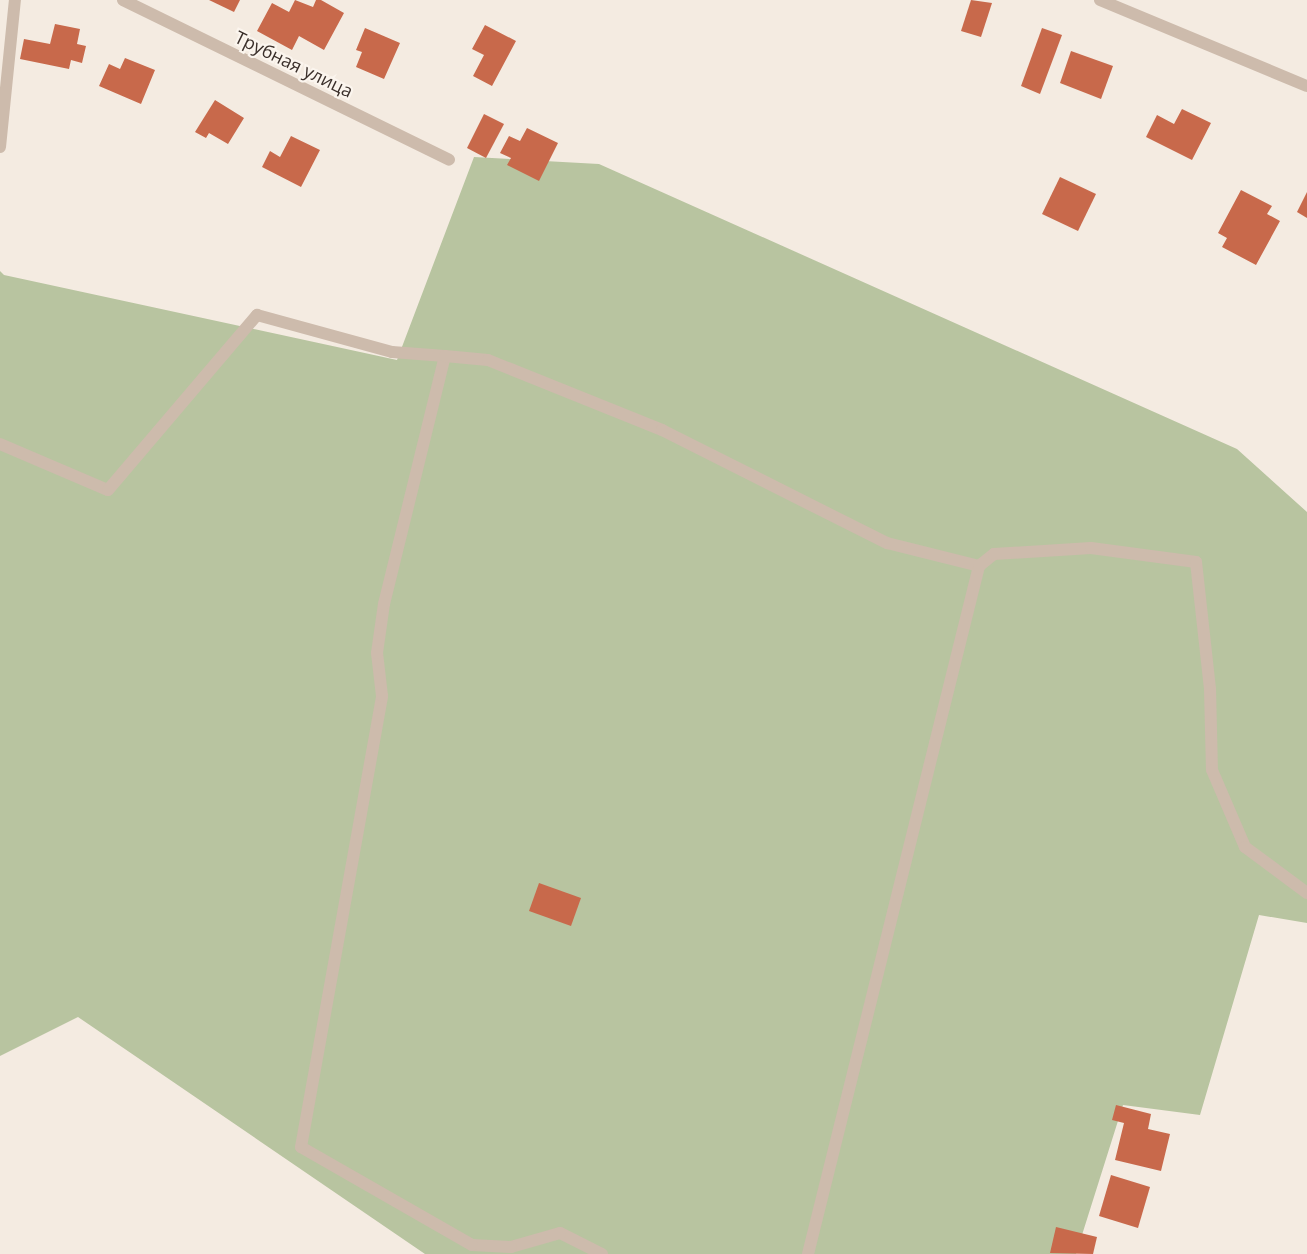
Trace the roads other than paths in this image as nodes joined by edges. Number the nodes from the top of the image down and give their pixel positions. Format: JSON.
{"nodes":[{"id":1,"x":15,"y":0,"type":"edge"},
{"id":2,"x":123,"y":0,"type":"edge"},
{"id":3,"x":1100,"y":0,"type":"edge"},
{"id":4,"x":1307,"y":86,"type":"edge"},
{"id":5,"x":0,"y":147,"type":"edge"},
{"id":6,"x":449,"y":160,"type":"dead end"},
{"id":7,"x":445,"y":356,"type":"junction"},
{"id":8,"x":0,"y":444,"type":"edge"},
{"id":9,"x":979,"y":566,"type":"junction"},
{"id":10,"x":1307,"y":893,"type":"edge"},
{"id":11,"x":602,"y":1254,"type":"edge"},
{"id":12,"x":808,"y":1254,"type":"edge"}],
"edges":[{"from":1,"to":5,"type":"street"},
{"from":2,"to":6,"type":"street","name":"Трубная улица"},
{"from":3,"to":4,"type":"street"},
{"from":7,"to":8,"type":"street"},
{"from":7,"to":9,"type":"street"},
{"from":7,"to":11,"type":"street"},
{"from":9,"to":10,"type":"street"},
{"from":9,"to":12,"type":"street"}]}
